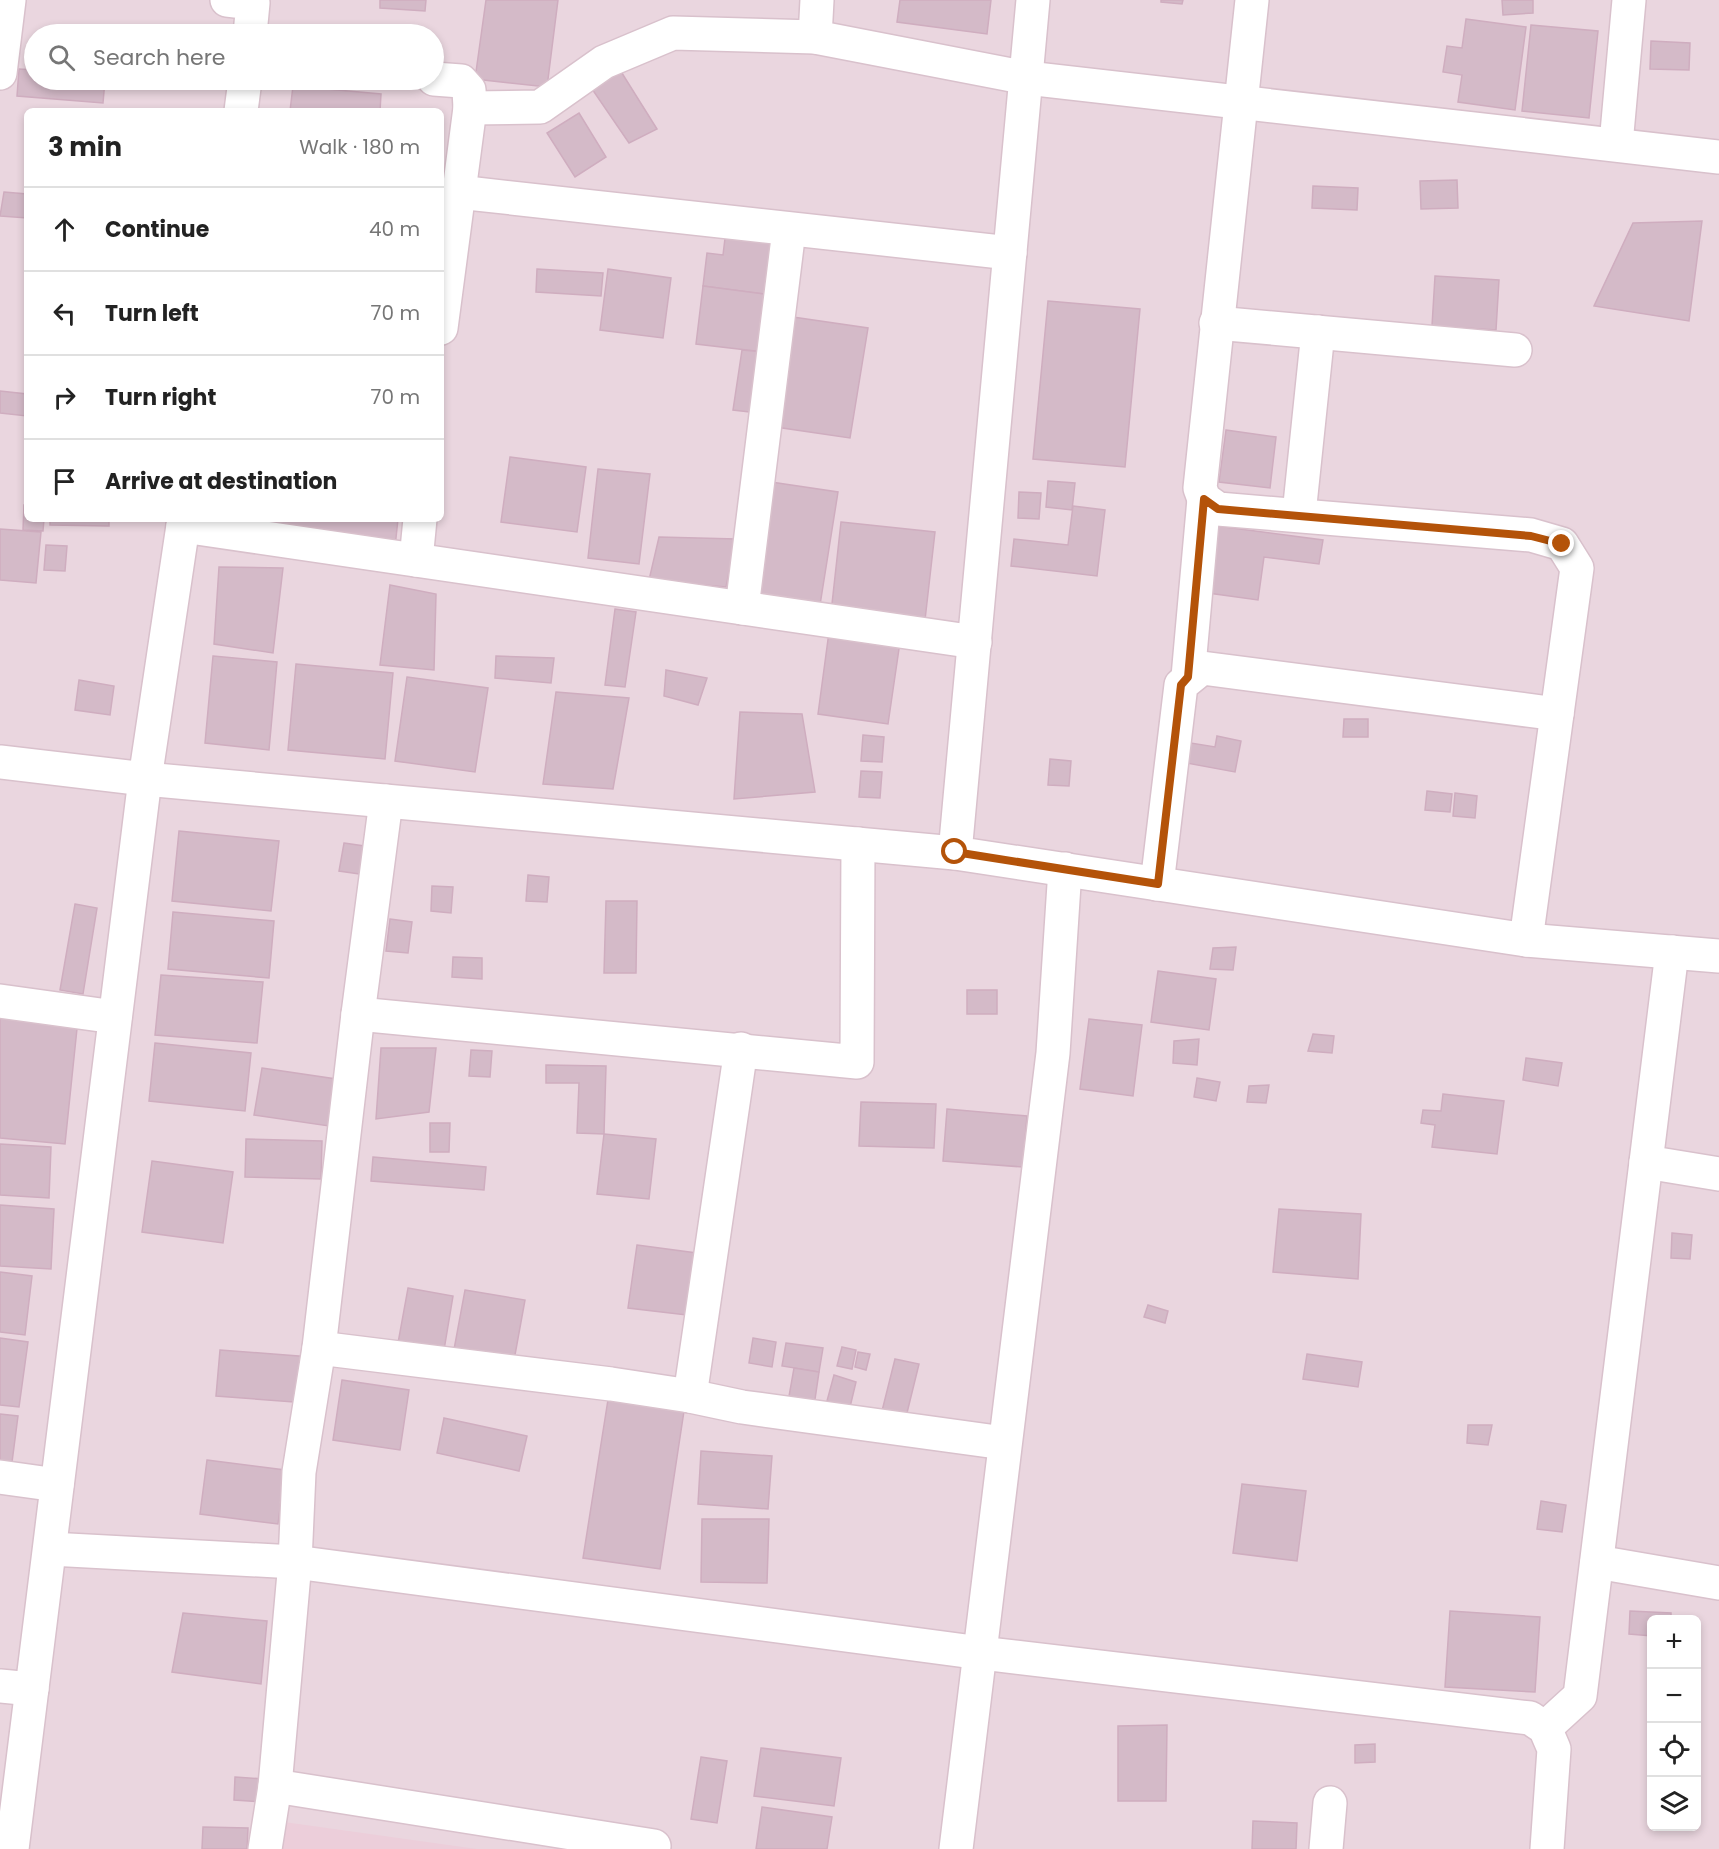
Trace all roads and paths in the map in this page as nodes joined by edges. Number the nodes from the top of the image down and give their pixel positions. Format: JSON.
{"nodes":[{"id":1,"x":9,"y":0,"type":"edge"},
{"id":2,"x":818,"y":0,"type":"edge"},
{"id":3,"x":1032,"y":0,"type":"edge"},
{"id":4,"x":1252,"y":0,"type":"edge"},
{"id":5,"x":1629,"y":0,"type":"edge"},
{"id":6,"x":244,"y":1,"type":"edge"},
{"id":7,"x":248,"y":24,"type":"edge"},
{"id":8,"x":815,"y":37,"type":"junction"},
{"id":9,"x":0,"y":73,"type":"edge"},
{"id":10,"x":1027,"y":78,"type":"junction"},
{"id":11,"x":444,"y":80,"type":"edge"},
{"id":12,"x":244,"y":90,"type":"edge"},
{"id":13,"x":1241,"y":104,"type":"junction"},
{"id":14,"x":241,"y":108,"type":"edge"},
{"id":15,"x":470,"y":108,"type":"junction"},
{"id":16,"x":1616,"y":144,"type":"junction"},
{"id":17,"x":1719,"y":157,"type":"edge"},
{"id":18,"x":458,"y":192,"type":"junction"},
{"id":19,"x":789,"y":230,"type":"junction"},
{"id":20,"x":1010,"y":253,"type":"junction"},
{"id":21,"x":444,"y":304,"type":"edge"},
{"id":22,"x":1216,"y":323,"type":"junction"},
{"id":23,"x":1318,"y":332,"type":"junction"},
{"id":24,"x":1515,"y":350,"type":"dead end"},
{"id":25,"x":1204,"y":499,"type":"junction"},
{"id":26,"x":1299,"y":514,"type":"junction"},
{"id":27,"x":183,"y":522,"type":"edge"},
{"id":28,"x":420,"y":522,"type":"edge"},
{"id":29,"x":416,"y":560,"type":"junction"},
{"id":30,"x":742,"y":608,"type":"junction"},
{"id":31,"x":975,"y":642,"type":"junction"},
{"id":32,"x":1188,"y":677,"type":"junction"},
{"id":33,"x":1557,"y":714,"type":"junction"},
{"id":34,"x":0,"y":762,"type":"edge"},
{"id":35,"x":144,"y":779,"type":"junction"},
{"id":36,"x":386,"y":801,"type":"junction"},
{"id":37,"x":858,"y":843,"type":"junction"},
{"id":38,"x":955,"y":852,"type":"junction"},
{"id":39,"x":1065,"y":869,"type":"junction"},
{"id":40,"x":1158,"y":884,"type":"junction"},
{"id":41,"x":1526,"y":940,"type":"junction"},
{"id":42,"x":1672,"y":952,"type":"junction"},
{"id":43,"x":1719,"y":956,"type":"edge"},
{"id":44,"x":0,"y":1001,"type":"edge"},
{"id":45,"x":358,"y":1014,"type":"junction"},
{"id":46,"x":115,"y":1017,"type":"junction"},
{"id":47,"x":741,"y":1049,"type":"junction"},
{"id":48,"x":1646,"y":1162,"type":"junction"},
{"id":49,"x":1719,"y":1174,"type":"edge"},
{"id":50,"x":320,"y":1348,"type":"junction"},
{"id":51,"x":690,"y":1396,"type":"junction"},
{"id":52,"x":1004,"y":1443,"type":"junction"},
{"id":53,"x":0,"y":1477,"type":"edge"},
{"id":54,"x":57,"y":1485,"type":"junction"},
{"id":55,"x":50,"y":1549,"type":"junction"},
{"id":56,"x":295,"y":1562,"type":"junction"},
{"id":57,"x":1597,"y":1562,"type":"junction"},
{"id":58,"x":1719,"y":1583,"type":"edge"},
{"id":59,"x":981,"y":1653,"type":"junction"},
{"id":60,"x":0,"y":1686,"type":"edge"},
{"id":61,"x":32,"y":1689,"type":"junction"},
{"id":62,"x":1545,"y":1728,"type":"junction"},
{"id":63,"x":275,"y":1786,"type":"junction"},
{"id":64,"x":1330,"y":1803,"type":"dead end"},
{"id":65,"x":654,"y":1846,"type":"dead end"},
{"id":66,"x":12,"y":1849,"type":"edge"},
{"id":67,"x":265,"y":1849,"type":"edge"},
{"id":68,"x":956,"y":1849,"type":"edge"},
{"id":69,"x":1326,"y":1849,"type":"edge"},
{"id":70,"x":1547,"y":1849,"type":"edge"}],
"edges":[{"from":1,"to":9,"type":"street"},
{"from":2,"to":8,"type":"street"},
{"from":3,"to":10,"type":"street"},
{"from":4,"to":13,"type":"street"},
{"from":5,"to":16,"type":"street"},
{"from":6,"to":7,"type":"street"},
{"from":8,"to":10,"type":"street"},
{"from":8,"to":15,"type":"street"},
{"from":10,"to":13,"type":"street"},
{"from":10,"to":20,"type":"street"},
{"from":11,"to":15,"type":"street"},
{"from":12,"to":14,"type":"street"},
{"from":13,"to":16,"type":"street"},
{"from":13,"to":22,"type":"street"},
{"from":15,"to":18,"type":"street"},
{"from":16,"to":17,"type":"street"},
{"from":18,"to":19,"type":"street"},
{"from":18,"to":21,"type":"street"},
{"from":19,"to":20,"type":"street"},
{"from":19,"to":30,"type":"street"},
{"from":20,"to":31,"type":"street"},
{"from":22,"to":23,"type":"street"},
{"from":22,"to":25,"type":"street"},
{"from":23,"to":24,"type":"street"},
{"from":23,"to":26,"type":"street"},
{"from":25,"to":26,"type":"street"},
{"from":25,"to":32,"type":"street"},
{"from":26,"to":33,"type":"street"},
{"from":27,"to":29,"type":"street"},
{"from":27,"to":35,"type":"street"},
{"from":28,"to":29,"type":"street"},
{"from":29,"to":30,"type":"street"},
{"from":30,"to":31,"type":"street"},
{"from":31,"to":38,"type":"street"},
{"from":32,"to":33,"type":"street"},
{"from":32,"to":40,"type":"street"},
{"from":33,"to":41,"type":"street"},
{"from":34,"to":35,"type":"street"},
{"from":35,"to":36,"type":"street"},
{"from":35,"to":46,"type":"street"},
{"from":36,"to":37,"type":"street"},
{"from":36,"to":45,"type":"street"},
{"from":37,"to":38,"type":"street"},
{"from":37,"to":47,"type":"street"},
{"from":38,"to":39,"type":"street"},
{"from":39,"to":40,"type":"street"},
{"from":39,"to":52,"type":"street"},
{"from":40,"to":41,"type":"street"},
{"from":41,"to":42,"type":"street"},
{"from":42,"to":43,"type":"street"},
{"from":42,"to":48,"type":"street"},
{"from":44,"to":46,"type":"street"},
{"from":45,"to":47,"type":"street"},
{"from":45,"to":50,"type":"street"},
{"from":46,"to":54,"type":"street"},
{"from":47,"to":51,"type":"street"},
{"from":48,"to":49,"type":"street"},
{"from":48,"to":57,"type":"street"},
{"from":50,"to":51,"type":"street"},
{"from":50,"to":56,"type":"street"},
{"from":51,"to":52,"type":"street"},
{"from":52,"to":59,"type":"street"},
{"from":53,"to":54,"type":"street"},
{"from":54,"to":55,"type":"street"},
{"from":55,"to":56,"type":"street"},
{"from":55,"to":61,"type":"street"},
{"from":56,"to":59,"type":"street"},
{"from":56,"to":63,"type":"street"},
{"from":57,"to":58,"type":"street"},
{"from":57,"to":62,"type":"street"},
{"from":59,"to":62,"type":"street"},
{"from":59,"to":68,"type":"street"},
{"from":60,"to":61,"type":"street"},
{"from":61,"to":66,"type":"street"},
{"from":62,"to":70,"type":"street"},
{"from":63,"to":65,"type":"street"},
{"from":63,"to":67,"type":"street"},
{"from":64,"to":69,"type":"street"}]}
